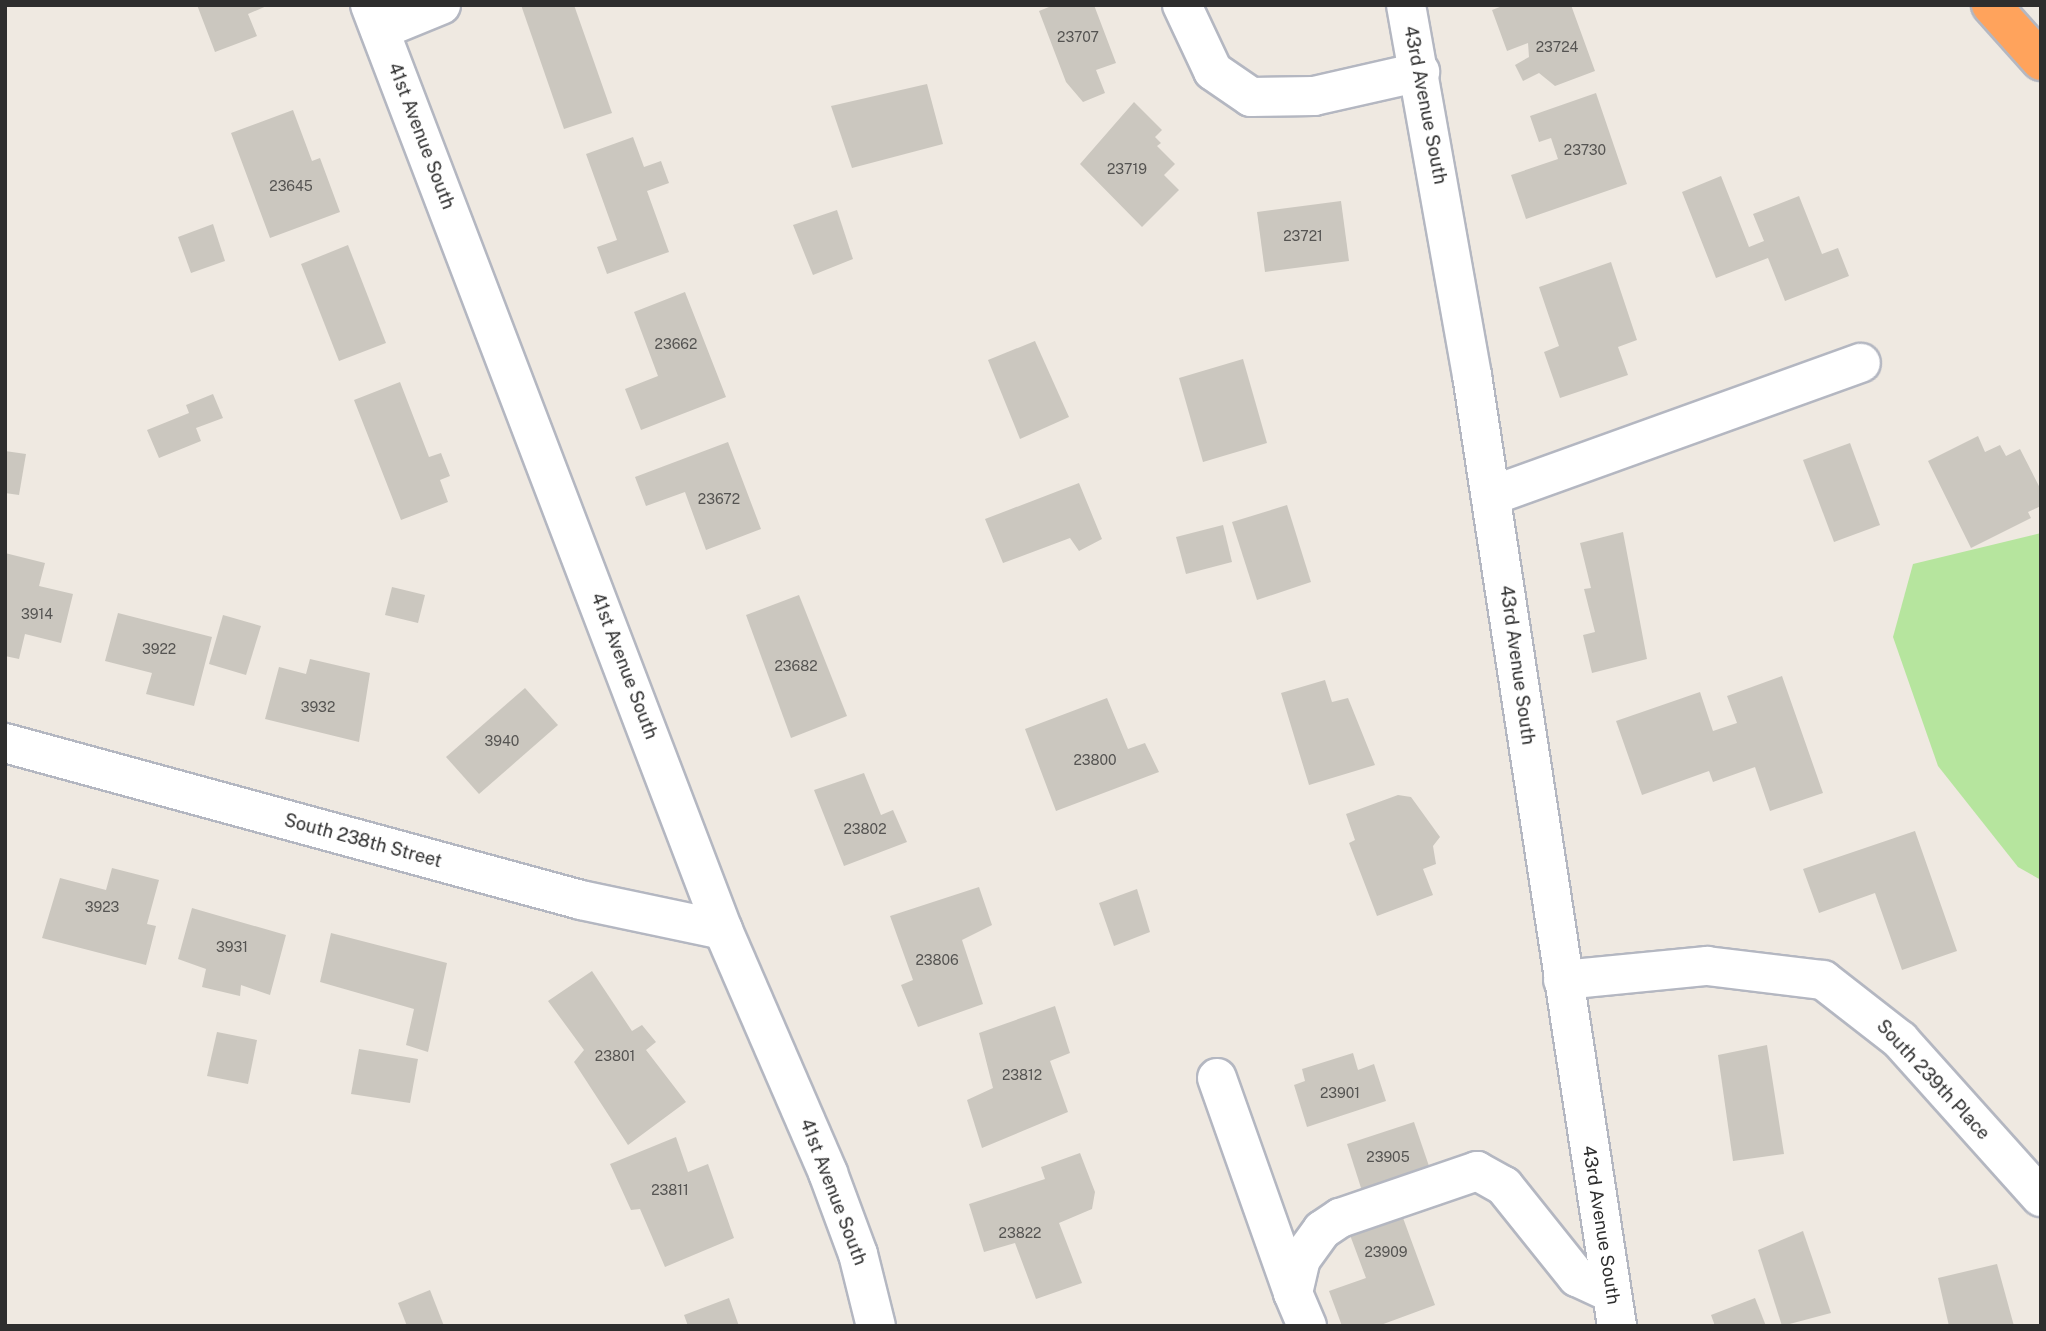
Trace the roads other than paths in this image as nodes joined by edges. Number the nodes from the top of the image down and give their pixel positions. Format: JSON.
{"nodes":[{"id":1,"x":441,"y":5,"type":"edge"},
{"id":2,"x":1182,"y":5,"type":"edge"},
{"id":3,"x":1406,"y":5,"type":"edge"},
{"id":4,"x":1991,"y":5,"type":"edge"},
{"id":5,"x":375,"y":18,"type":"edge"},
{"id":6,"x":2041,"y":61,"type":"edge"},
{"id":7,"x":1420,"y":72,"type":"junction"},
{"id":8,"x":1861,"y":363,"type":"dead end"},
{"id":9,"x":1492,"y":496,"type":"junction"},
{"id":10,"x":5,"y":743,"type":"edge"},
{"id":11,"x":723,"y":930,"type":"junction"},
{"id":12,"x":1563,"y":980,"type":"junction"},
{"id":13,"x":1217,"y":1078,"type":"dead end"},
{"id":14,"x":2041,"y":1197,"type":"edge"},
{"id":15,"x":1300,"y":1309,"type":"edge"},
{"id":16,"x":1614,"y":1309,"type":"edge"},
{"id":17,"x":876,"y":1326,"type":"edge"}],
"edges":[{"from":1,"to":5,"type":"street"},
{"from":2,"to":7,"type":"street"},
{"from":3,"to":7,"type":"street","name":"43rd Avenue South"},
{"from":4,"to":6,"type":"highway"},
{"from":5,"to":11,"type":"street","name":"41st Avenue South"},
{"from":7,"to":9,"type":"street","name":"43rd Avenue South"},
{"from":8,"to":9,"type":"street"},
{"from":9,"to":12,"type":"street","name":"43rd Avenue South"},
{"from":10,"to":11,"type":"street","name":"South 238th Street"},
{"from":11,"to":17,"type":"street","name":"41st Avenue South"},
{"from":12,"to":14,"type":"street","name":"South 239th Place"},
{"from":12,"to":16,"type":"street","name":"43rd Avenue South"},
{"from":13,"to":15,"type":"street"},
{"from":15,"to":16,"type":"street"}]}
